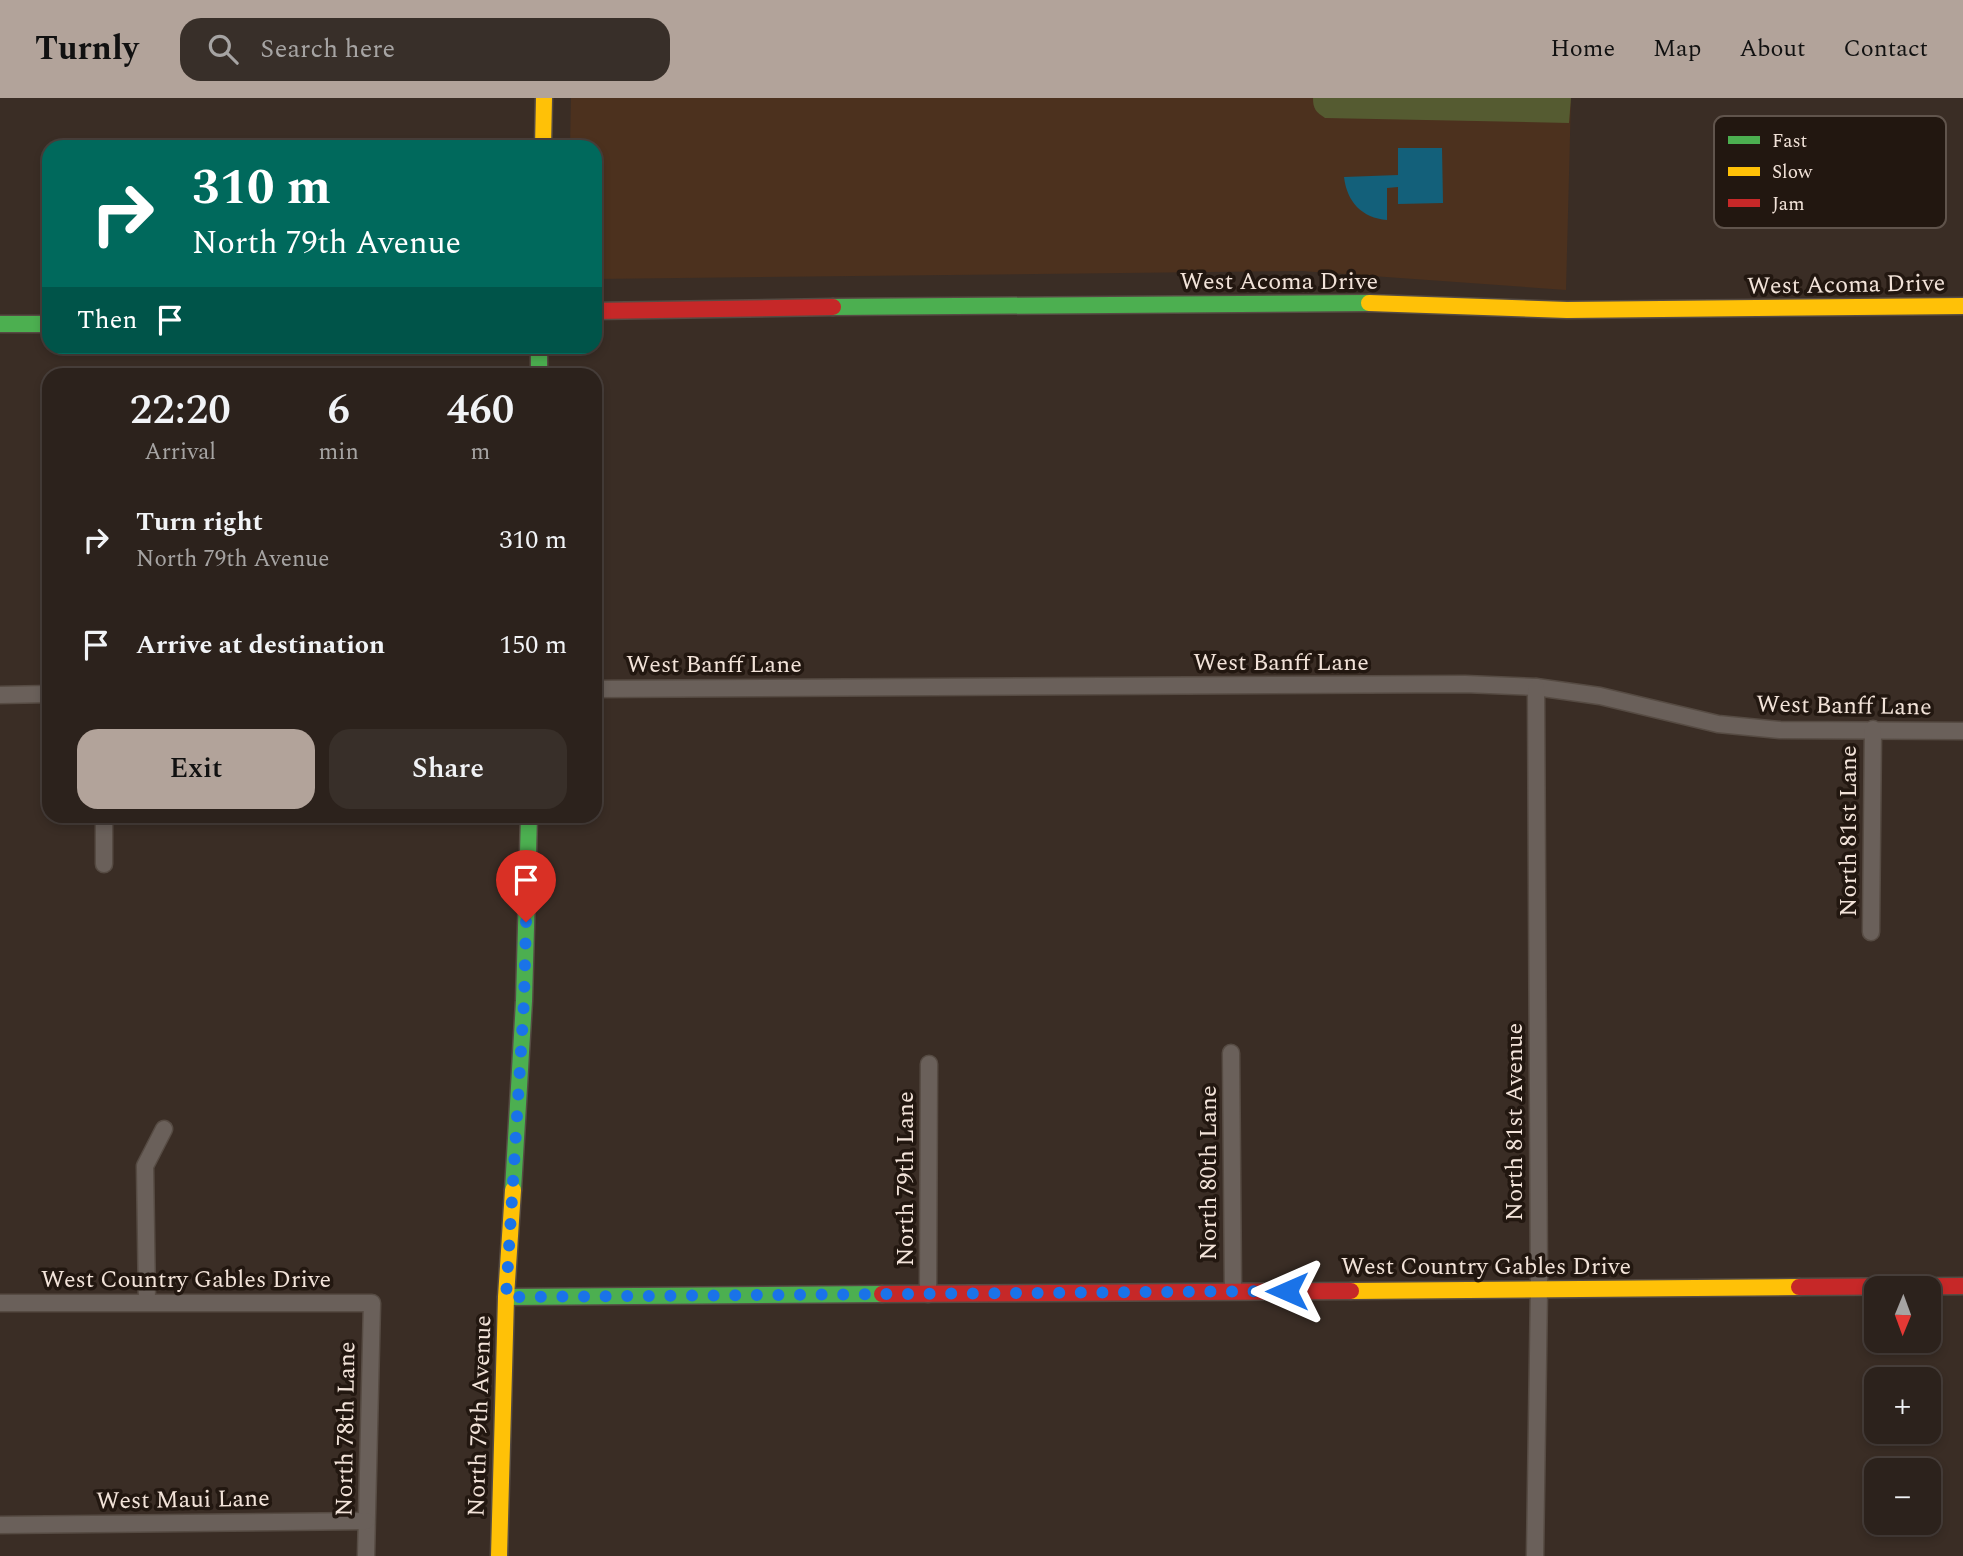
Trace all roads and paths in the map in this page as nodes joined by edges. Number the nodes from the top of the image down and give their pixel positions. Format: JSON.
{"nodes":[{"id":1,"x":544,"y":98,"type":"edge"},
{"id":2,"x":543,"y":140,"type":"edge"},
{"id":3,"x":1963,"y":306,"type":"edge"},
{"id":4,"x":602,"y":311,"type":"edge"},
{"id":5,"x":0,"y":324,"type":"edge"},
{"id":6,"x":42,"y":324,"type":"edge"},
{"id":7,"x":1536,"y":687,"type":"junction"},
{"id":8,"x":602,"y":689,"type":"edge"},
{"id":9,"x":42,"y":694,"type":"edge"},
{"id":10,"x":0,"y":695,"type":"edge"},
{"id":11,"x":1873,"y":729,"type":"junction"},
{"id":12,"x":1963,"y":731,"type":"edge"},
{"id":13,"x":104,"y":823,"type":"edge"},
{"id":14,"x":529,"y":823,"type":"edge"},
{"id":15,"x":104,"y":864,"type":"dead end"},
{"id":16,"x":1871,"y":932,"type":"dead end"},
{"id":17,"x":1231,"y":1054,"type":"dead end"},
{"id":18,"x":929,"y":1064,"type":"dead end"},
{"id":19,"x":164,"y":1129,"type":"dead end"},
{"id":20,"x":1963,"y":1286,"type":"edge"},
{"id":21,"x":1539,"y":1289,"type":"junction"},
{"id":22,"x":1233,"y":1292,"type":"junction"},
{"id":23,"x":928,"y":1294,"type":"junction"},
{"id":24,"x":506,"y":1297,"type":"junction"},
{"id":25,"x":0,"y":1303,"type":"edge"},
{"id":26,"x":147,"y":1303,"type":"junction"},
{"id":27,"x":372,"y":1303,"type":"joint"},
{"id":28,"x":366,"y":1521,"type":"junction"},
{"id":29,"x":0,"y":1525,"type":"edge"},
{"id":30,"x":366,"y":1556,"type":"edge"},
{"id":31,"x":499,"y":1556,"type":"edge"},
{"id":32,"x":1535,"y":1556,"type":"edge"}],
"edges":[{"from":1,"to":2,"type":"street"},
{"from":3,"to":4,"type":"street","name":"West Acoma Drive"},
{"from":5,"to":6,"type":"street"},
{"from":7,"to":8,"type":"street","name":"West Banff Lane"},
{"from":7,"to":11,"type":"street","name":"West Banff Lane"},
{"from":7,"to":21,"type":"street","name":"North 81st Avenue"},
{"from":9,"to":10,"type":"street"},
{"from":11,"to":12,"type":"street","name":"West Banff Lane"},
{"from":11,"to":16,"type":"street","name":"North 81st Lane"},
{"from":13,"to":15,"type":"street"},
{"from":14,"to":24,"type":"street","name":"North 79th Avenue"},
{"from":17,"to":22,"type":"street","name":"North 80th Lane"},
{"from":18,"to":23,"type":"street","name":"North 79th Lane"},
{"from":19,"to":26,"type":"street"},
{"from":20,"to":21,"type":"street","name":"West Country Gables Drive"},
{"from":21,"to":22,"type":"street","name":"West Country Gables Drive"},
{"from":21,"to":32,"type":"street","name":"North 81st Avenue"},
{"from":22,"to":23,"type":"street","name":"West Country Gables Drive"},
{"from":23,"to":24,"type":"street","name":"West Country Gables Drive"},
{"from":24,"to":31,"type":"street","name":"North 79th Avenue"},
{"from":25,"to":26,"type":"street","name":"West Country Gables Drive"},
{"from":26,"to":27,"type":"street","name":"West Country Gables Drive"},
{"from":27,"to":28,"type":"street","name":"North 78th Lane"},
{"from":28,"to":29,"type":"street","name":"West Maui Lane"},
{"from":28,"to":30,"type":"street","name":"North 78th Lane"}]}
